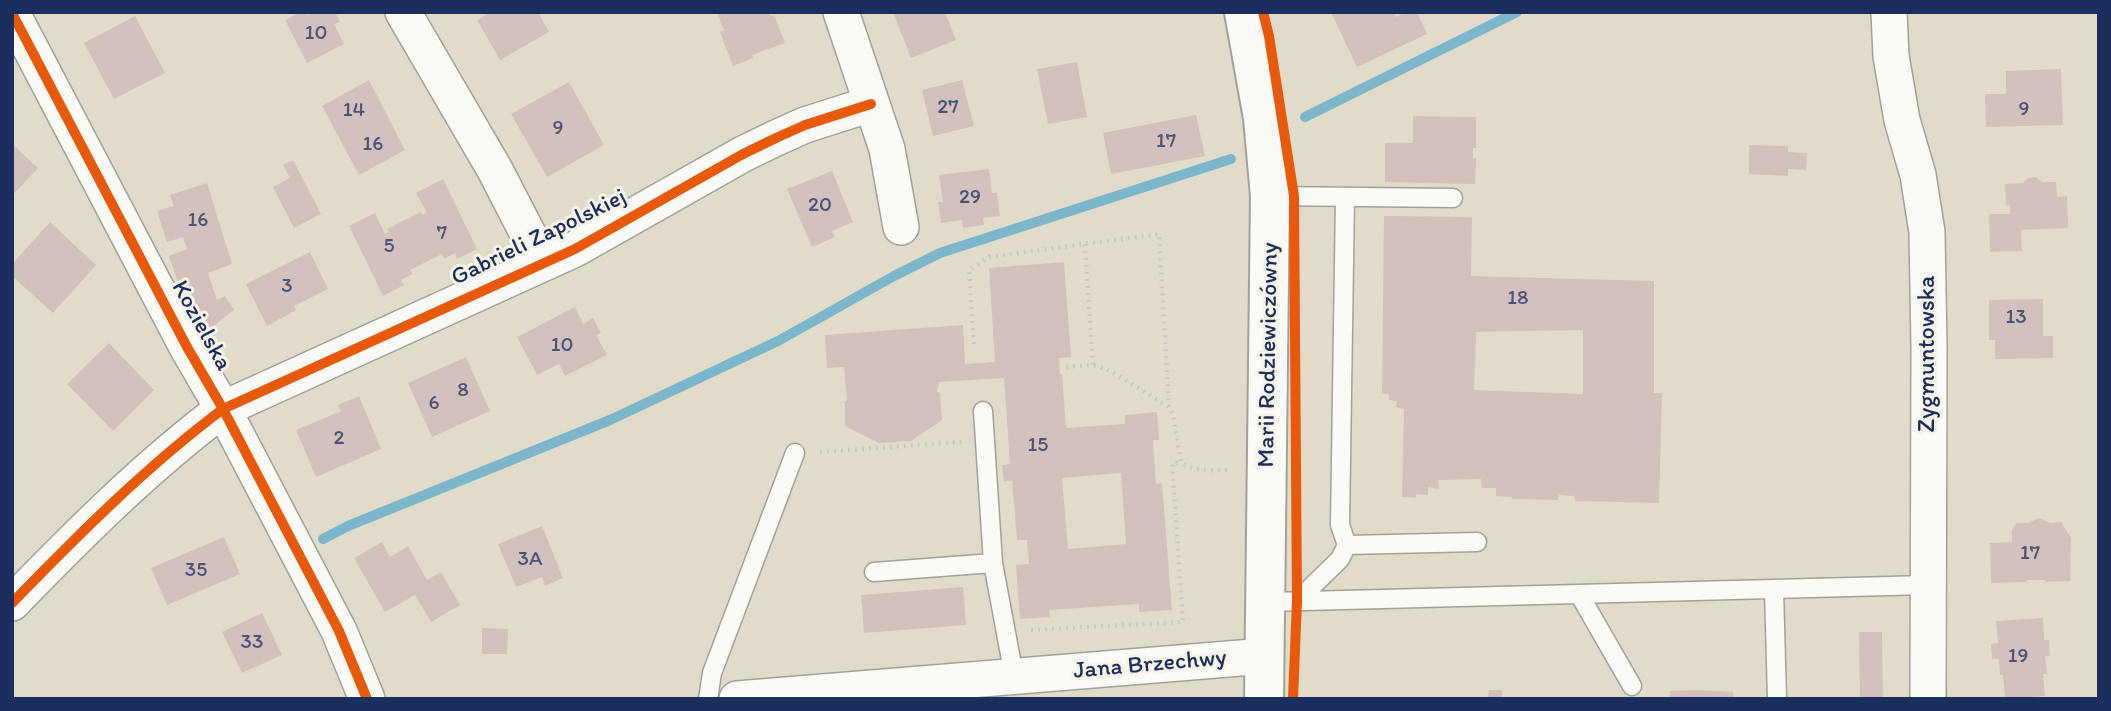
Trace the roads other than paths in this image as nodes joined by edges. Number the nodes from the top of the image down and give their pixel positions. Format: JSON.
{"nodes":[{"id":1,"x":403,"y":12,"type":"edge"},
{"id":2,"x":841,"y":12,"type":"edge"},
{"id":3,"x":1244,"y":12,"type":"edge"},
{"id":4,"x":1889,"y":12,"type":"edge"},
{"id":5,"x":12,"y":13,"type":"edge"},
{"id":6,"x":871,"y":104,"type":"junction"},
{"id":7,"x":1270,"y":196,"type":"junction"},
{"id":8,"x":1345,"y":197,"type":"junction"},
{"id":9,"x":1453,"y":198,"type":"dead end"},
{"id":10,"x":901,"y":227,"type":"dead end"},
{"id":11,"x":543,"y":263,"type":"junction"},
{"id":12,"x":223,"y":408,"type":"junction"},
{"id":13,"x":983,"y":411,"type":"dead end"},
{"id":14,"x":795,"y":453,"type":"road end"},
{"id":15,"x":1477,"y":542,"type":"dead end"},
{"id":16,"x":1347,"y":545,"type":"junction"},
{"id":17,"x":993,"y":563,"type":"junction"},
{"id":18,"x":874,"y":572,"type":"dead end"},
{"id":19,"x":1928,"y":585,"type":"junction"},
{"id":20,"x":1774,"y":589,"type":"junction"},
{"id":21,"x":1579,"y":594,"type":"junction"},
{"id":22,"x":1281,"y":601,"type":"junction"},
{"id":23,"x":12,"y":603,"type":"edge"},
{"id":24,"x":1265,"y":656,"type":"junction"},
{"id":25,"x":1028,"y":683,"type":"edge"},
{"id":26,"x":1632,"y":686,"type":"dead end"},
{"id":27,"x":368,"y":699,"type":"edge"},
{"id":28,"x":708,"y":699,"type":"edge"},
{"id":29,"x":737,"y":699,"type":"edge"},
{"id":30,"x":1265,"y":699,"type":"edge"},
{"id":31,"x":1777,"y":699,"type":"edge"},
{"id":32,"x":1928,"y":699,"type":"edge"}],
"edges":[{"from":1,"to":11,"type":"street"},
{"from":2,"to":6,"type":"street"},
{"from":3,"to":7,"type":"street","name":"Marii Rodziewiczówny"},
{"from":4,"to":19,"type":"street","name":"Zygmuntowska"},
{"from":5,"to":12,"type":"street","name":"Kozielska"},
{"from":6,"to":10,"type":"street"},
{"from":6,"to":11,"type":"street","name":"Gabrieli Zapolskiej"},
{"from":7,"to":8,"type":"lane"},
{"from":7,"to":22,"type":"street","name":"Marii Rodziewiczówny"},
{"from":8,"to":9,"type":"lane"},
{"from":8,"to":16,"type":"lane"},
{"from":11,"to":12,"type":"street","name":"Gabrieli Zapolskiej"},
{"from":12,"to":23,"type":"street","name":"Gabrieli Zapolskiej"},
{"from":12,"to":27,"type":"street","name":"Kozielska"},
{"from":13,"to":17,"type":"lane"},
{"from":14,"to":28,"type":"lane"},
{"from":15,"to":16,"type":"lane"},
{"from":16,"to":22,"type":"lane"},
{"from":17,"to":18,"type":"lane"},
{"from":17,"to":25,"type":"lane"},
{"from":19,"to":20,"type":"lane"},
{"from":19,"to":32,"type":"street","name":"Zygmuntowska"},
{"from":20,"to":21,"type":"lane"},
{"from":20,"to":31,"type":"lane"},
{"from":21,"to":22,"type":"lane"},
{"from":21,"to":26,"type":"lane"},
{"from":22,"to":24,"type":"street","name":"Marii Rodziewiczówny"},
{"from":24,"to":25,"type":"street","name":"Jana Brzechwy"},
{"from":24,"to":30,"type":"street","name":"Marii Rodziewiczówny"},
{"from":25,"to":29,"type":"street","name":"Jana Brzechwy"}]}
